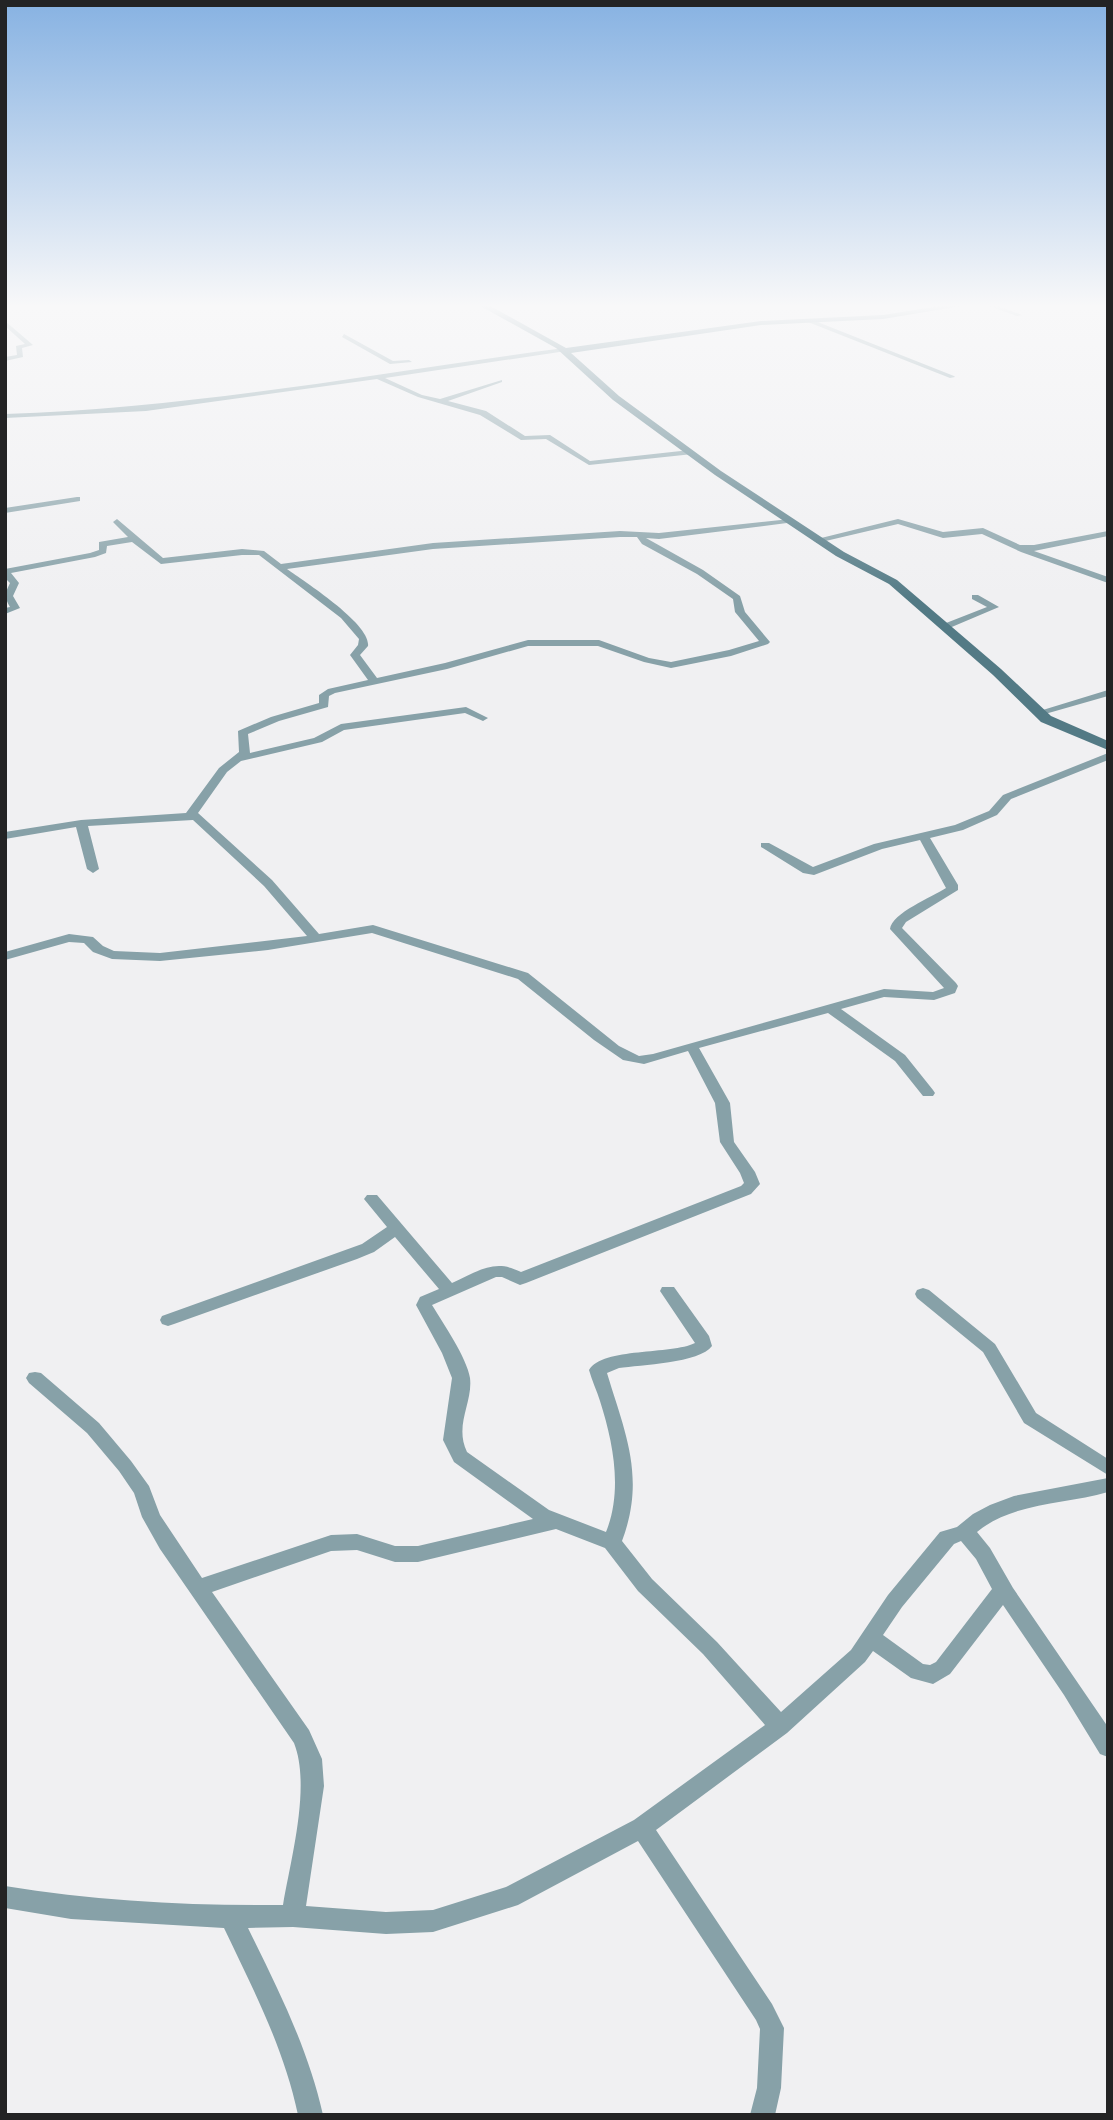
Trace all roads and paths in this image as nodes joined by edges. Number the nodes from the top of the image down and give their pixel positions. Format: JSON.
{"nodes":[{"id":1,"x":5,"y":402,"type":"edge"},
{"id":2,"x":194,"y":402,"type":"edge"},
{"id":3,"x":438,"y":402,"type":"edge"},
{"id":4,"x":621,"y":402,"type":"edge"},
{"id":5,"x":7,"y":416,"type":"edge"},
{"id":6,"x":690,"y":452,"type":"junction"},
{"id":7,"x":77,"y":499,"type":"dead end"},
{"id":8,"x":5,"y":511,"type":"edge"},
{"id":9,"x":787,"y":521,"type":"junction"},
{"id":10,"x":117,"y":522,"type":"dead end"},
{"id":11,"x":1108,"y":533,"type":"edge"},
{"id":12,"x":641,"y":537,"type":"junction"},
{"id":13,"x":134,"y":539,"type":"junction"},
{"id":14,"x":817,"y":540,"type":"junction"},
{"id":15,"x":1019,"y":548,"type":"junction"},
{"id":16,"x":278,"y":567,"type":"junction"},
{"id":17,"x":5,"y":572,"type":"edge"},
{"id":18,"x":1108,"y":580,"type":"edge"},
{"id":19,"x":975,"y":597,"type":"dead end"},
{"id":20,"x":5,"y":611,"type":"edge"},
{"id":21,"x":944,"y":626,"type":"junction"},
{"id":22,"x":373,"y":680,"type":"junction"},
{"id":23,"x":1108,"y":693,"type":"edge"},
{"id":24,"x":1038,"y":713,"type":"junction"},
{"id":25,"x":483,"y":718,"type":"dead end"},
{"id":26,"x":1108,"y":746,"type":"edge"},
{"id":27,"x":1108,"y":756,"type":"edge"},
{"id":28,"x":242,"y":758,"type":"junction"},
{"id":29,"x":191,"y":815,"type":"junction"},
{"id":30,"x":81,"y":822,"type":"junction"},
{"id":31,"x":5,"y":836,"type":"edge"},
{"id":32,"x":924,"y":838,"type":"junction"},
{"id":33,"x":765,"y":845,"type":"dead end"},
{"id":34,"x":93,"y":869,"type":"dead end"},
{"id":35,"x":316,"y":938,"type":"junction"},
{"id":36,"x":5,"y":956,"type":"edge"},
{"id":37,"x":830,"y":1008,"type":"junction"},
{"id":38,"x":691,"y":1046,"type":"junction"},
{"id":39,"x":928,"y":1093,"type":"dead end"},
{"id":40,"x":372,"y":1199,"type":"dead end"},
{"id":41,"x":397,"y":1228,"type":"junction"},
{"id":42,"x":450,"y":1290,"type":"junction"},
{"id":43,"x":668,"y":1291,"type":"dead end"},
{"id":44,"x":923,"y":1293,"type":"dead end"},
{"id":45,"x":168,"y":1320,"type":"dead end"},
{"id":46,"x":35,"y":1378,"type":"dead end"},
{"id":47,"x":1108,"y":1468,"type":"edge"},
{"id":48,"x":1108,"y":1485,"type":"edge"},
{"id":49,"x":558,"y":1521,"type":"junction"},
{"id":50,"x":964,"y":1532,"type":"junction"},
{"id":51,"x":612,"y":1542,"type":"junction"},
{"id":52,"x":198,"y":1588,"type":"junction"},
{"id":53,"x":1003,"y":1590,"type":"junction"},
{"id":54,"x":871,"y":1638,"type":"junction"},
{"id":55,"x":780,"y":1726,"type":"junction"},
{"id":56,"x":1108,"y":1747,"type":"edge"},
{"id":57,"x":642,"y":1827,"type":"junction"},
{"id":58,"x":5,"y":1897,"type":"edge"},
{"id":59,"x":293,"y":1916,"type":"junction"},
{"id":60,"x":231,"y":1917,"type":"junction"},
{"id":61,"x":311,"y":2115,"type":"edge"},
{"id":62,"x":762,"y":2115,"type":"edge"}],
"edges":[{"from":1,"to":5,"type":"street"},
{"from":2,"to":5,"type":"street"},
{"from":3,"to":6,"type":"street"},
{"from":4,"to":6,"type":"street"},
{"from":6,"to":9,"type":"street"},
{"from":7,"to":8,"type":"street"},
{"from":9,"to":12,"type":"street"},
{"from":9,"to":14,"type":"street"},
{"from":10,"to":13,"type":"street"},
{"from":11,"to":15,"type":"street"},
{"from":12,"to":16,"type":"street"},
{"from":12,"to":22,"type":"street"},
{"from":13,"to":16,"type":"street"},
{"from":13,"to":17,"type":"street"},
{"from":14,"to":15,"type":"street"},
{"from":14,"to":21,"type":"street"},
{"from":15,"to":18,"type":"street"},
{"from":16,"to":22,"type":"street"},
{"from":17,"to":20,"type":"street"},
{"from":19,"to":21,"type":"street"},
{"from":21,"to":24,"type":"street"},
{"from":22,"to":28,"type":"street"},
{"from":23,"to":24,"type":"street"},
{"from":24,"to":26,"type":"street"},
{"from":25,"to":28,"type":"street"},
{"from":27,"to":32,"type":"street"},
{"from":28,"to":29,"type":"street"},
{"from":29,"to":30,"type":"street"},
{"from":29,"to":35,"type":"street"},
{"from":30,"to":31,"type":"street"},
{"from":30,"to":34,"type":"street"},
{"from":32,"to":33,"type":"street"},
{"from":32,"to":37,"type":"street"},
{"from":35,"to":36,"type":"street"},
{"from":35,"to":38,"type":"street"},
{"from":37,"to":38,"type":"street"},
{"from":37,"to":39,"type":"street"},
{"from":38,"to":42,"type":"street"},
{"from":40,"to":41,"type":"street"},
{"from":41,"to":42,"type":"street"},
{"from":41,"to":45,"type":"street"},
{"from":42,"to":49,"type":"street"},
{"from":43,"to":51,"type":"street"},
{"from":44,"to":47,"type":"street"},
{"from":46,"to":52,"type":"street"},
{"from":48,"to":50,"type":"street"},
{"from":49,"to":51,"type":"street"},
{"from":49,"to":52,"type":"street"},
{"from":50,"to":53,"type":"street"},
{"from":50,"to":54,"type":"street"},
{"from":51,"to":55,"type":"street"},
{"from":52,"to":59,"type":"street"},
{"from":53,"to":54,"type":"street"},
{"from":53,"to":56,"type":"street"},
{"from":54,"to":55,"type":"street"},
{"from":55,"to":57,"type":"street"},
{"from":57,"to":59,"type":"street"},
{"from":57,"to":62,"type":"street"},
{"from":58,"to":60,"type":"street"},
{"from":59,"to":60,"type":"street"},
{"from":60,"to":61,"type":"street"}]}
